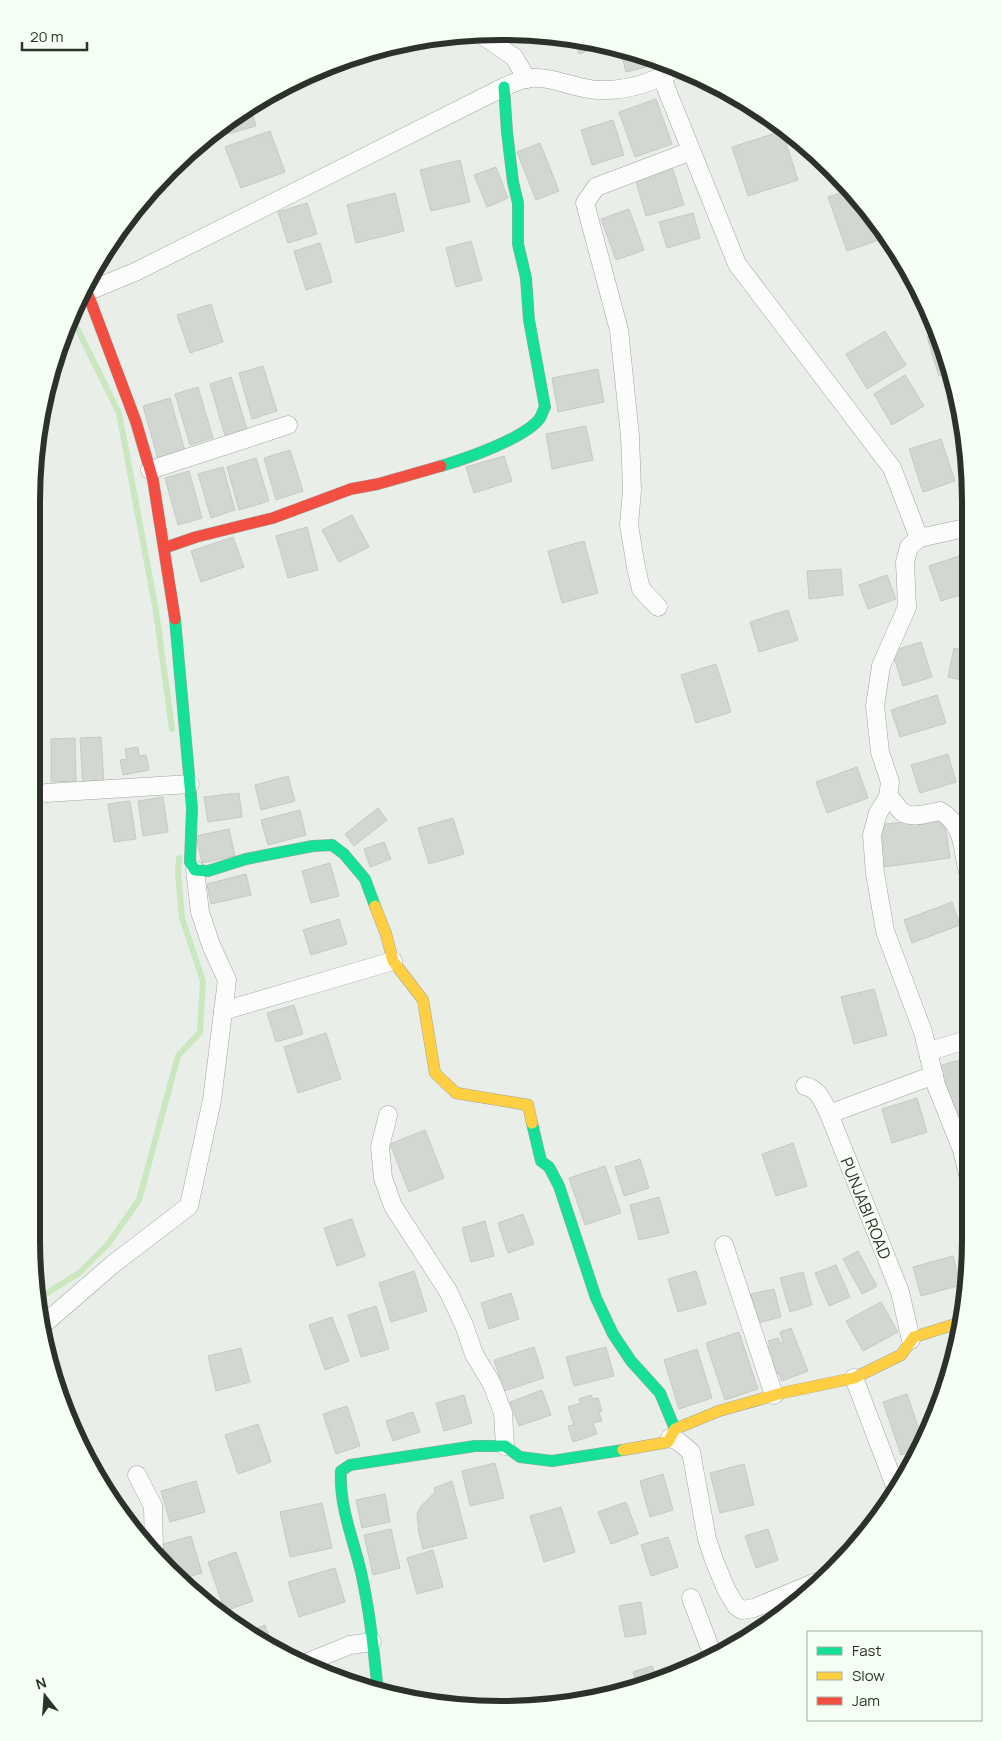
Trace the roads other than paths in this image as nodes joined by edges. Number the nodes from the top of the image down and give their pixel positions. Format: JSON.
{"nodes":[{"id":1,"x":490,"y":40,"type":"edge"},
{"id":2,"x":671,"y":73,"type":"edge"},
{"id":3,"x":528,"y":78,"type":"junction"},
{"id":4,"x":662,"y":78,"type":"junction"},
{"id":5,"x":504,"y":87,"type":"junction"},
{"id":6,"x":692,"y":151,"type":"junction"},
{"id":7,"x":92,"y":289,"type":"edge"},
{"id":8,"x":88,"y":297,"type":"edge"},
{"id":9,"x":288,"y":425,"type":"dead end"},
{"id":10,"x":150,"y":470,"type":"junction"},
{"id":11,"x":962,"y":529,"type":"edge"},
{"id":12,"x":919,"y":538,"type":"junction"},
{"id":13,"x":164,"y":548,"type":"junction"},
{"id":14,"x":658,"y":607,"type":"dead end"},
{"id":15,"x":181,"y":785,"type":"junction"},
{"id":16,"x":46,"y":793,"type":"dead end"},
{"id":17,"x":888,"y":797,"type":"junction"},
{"id":18,"x":962,"y":837,"type":"edge"},
{"id":19,"x":195,"y":870,"type":"junction"},
{"id":20,"x":393,"y":961,"type":"junction"},
{"id":21,"x":223,"y":1011,"type":"junction"},
{"id":22,"x":962,"y":1040,"type":"edge"},
{"id":23,"x":929,"y":1057,"type":"junction"},
{"id":24,"x":934,"y":1075,"type":"junction"},
{"id":25,"x":805,"y":1086,"type":"dead end"},
{"id":26,"x":829,"y":1114,"type":"junction"},
{"id":27,"x":388,"y":1115,"type":"dead end"},
{"id":28,"x":962,"y":1150,"type":"edge"},
{"id":29,"x":724,"y":1245,"type":"dead end"},
{"id":30,"x":47,"y":1321,"type":"edge"},
{"id":31,"x":954,"y":1325,"type":"edge"},
{"id":32,"x":911,"y":1340,"type":"junction"},
{"id":33,"x":854,"y":1378,"type":"junction"},
{"id":34,"x":774,"y":1395,"type":"junction"},
{"id":35,"x":673,"y":1433,"type":"junction"},
{"id":36,"x":505,"y":1446,"type":"junction"},
{"id":37,"x":137,"y":1475,"type":"dead end"},
{"id":38,"x":893,"y":1481,"type":"edge"},
{"id":39,"x":154,"y":1544,"type":"edge"},
{"id":40,"x":806,"y":1586,"type":"edge"},
{"id":41,"x":691,"y":1598,"type":"dead end"},
{"id":42,"x":372,"y":1642,"type":"junction"},
{"id":43,"x":711,"y":1650,"type":"edge"},
{"id":44,"x":312,"y":1660,"type":"edge"},
{"id":45,"x":377,"y":1684,"type":"edge"}],
"edges":[{"from":1,"to":3,"type":"street"},
{"from":2,"to":4,"type":"street"},
{"from":3,"to":4,"type":"street"},
{"from":3,"to":5,"type":"street"},
{"from":4,"to":6,"type":"street"},
{"from":5,"to":7,"type":"street"},
{"from":5,"to":13,"type":"street"},
{"from":6,"to":12,"type":"street"},
{"from":6,"to":14,"type":"street"},
{"from":8,"to":10,"type":"street"},
{"from":9,"to":10,"type":"street"},
{"from":10,"to":13,"type":"street"},
{"from":11,"to":12,"type":"street"},
{"from":12,"to":17,"type":"street"},
{"from":13,"to":15,"type":"street"},
{"from":15,"to":16,"type":"street"},
{"from":15,"to":19,"type":"street"},
{"from":17,"to":18,"type":"street"},
{"from":17,"to":23,"type":"street"},
{"from":19,"to":20,"type":"street"},
{"from":19,"to":21,"type":"street"},
{"from":20,"to":21,"type":"street"},
{"from":20,"to":35,"type":"street"},
{"from":21,"to":30,"type":"street"},
{"from":22,"to":23,"type":"street"},
{"from":23,"to":24,"type":"street"},
{"from":24,"to":26,"type":"street"},
{"from":24,"to":28,"type":"street"},
{"from":25,"to":26,"type":"street","name":"PUNJABI ROAD"},
{"from":26,"to":32,"type":"street","name":"PUNJABI ROAD"},
{"from":27,"to":36,"type":"street"},
{"from":29,"to":34,"type":"street"},
{"from":31,"to":32,"type":"street"},
{"from":32,"to":33,"type":"street"},
{"from":33,"to":34,"type":"street"},
{"from":33,"to":38,"type":"street"},
{"from":34,"to":35,"type":"street"},
{"from":35,"to":36,"type":"street"},
{"from":35,"to":40,"type":"street"},
{"from":36,"to":42,"type":"street"},
{"from":37,"to":39,"type":"street"},
{"from":41,"to":43,"type":"street"},
{"from":42,"to":44,"type":"street"},
{"from":42,"to":45,"type":"street"}]}
